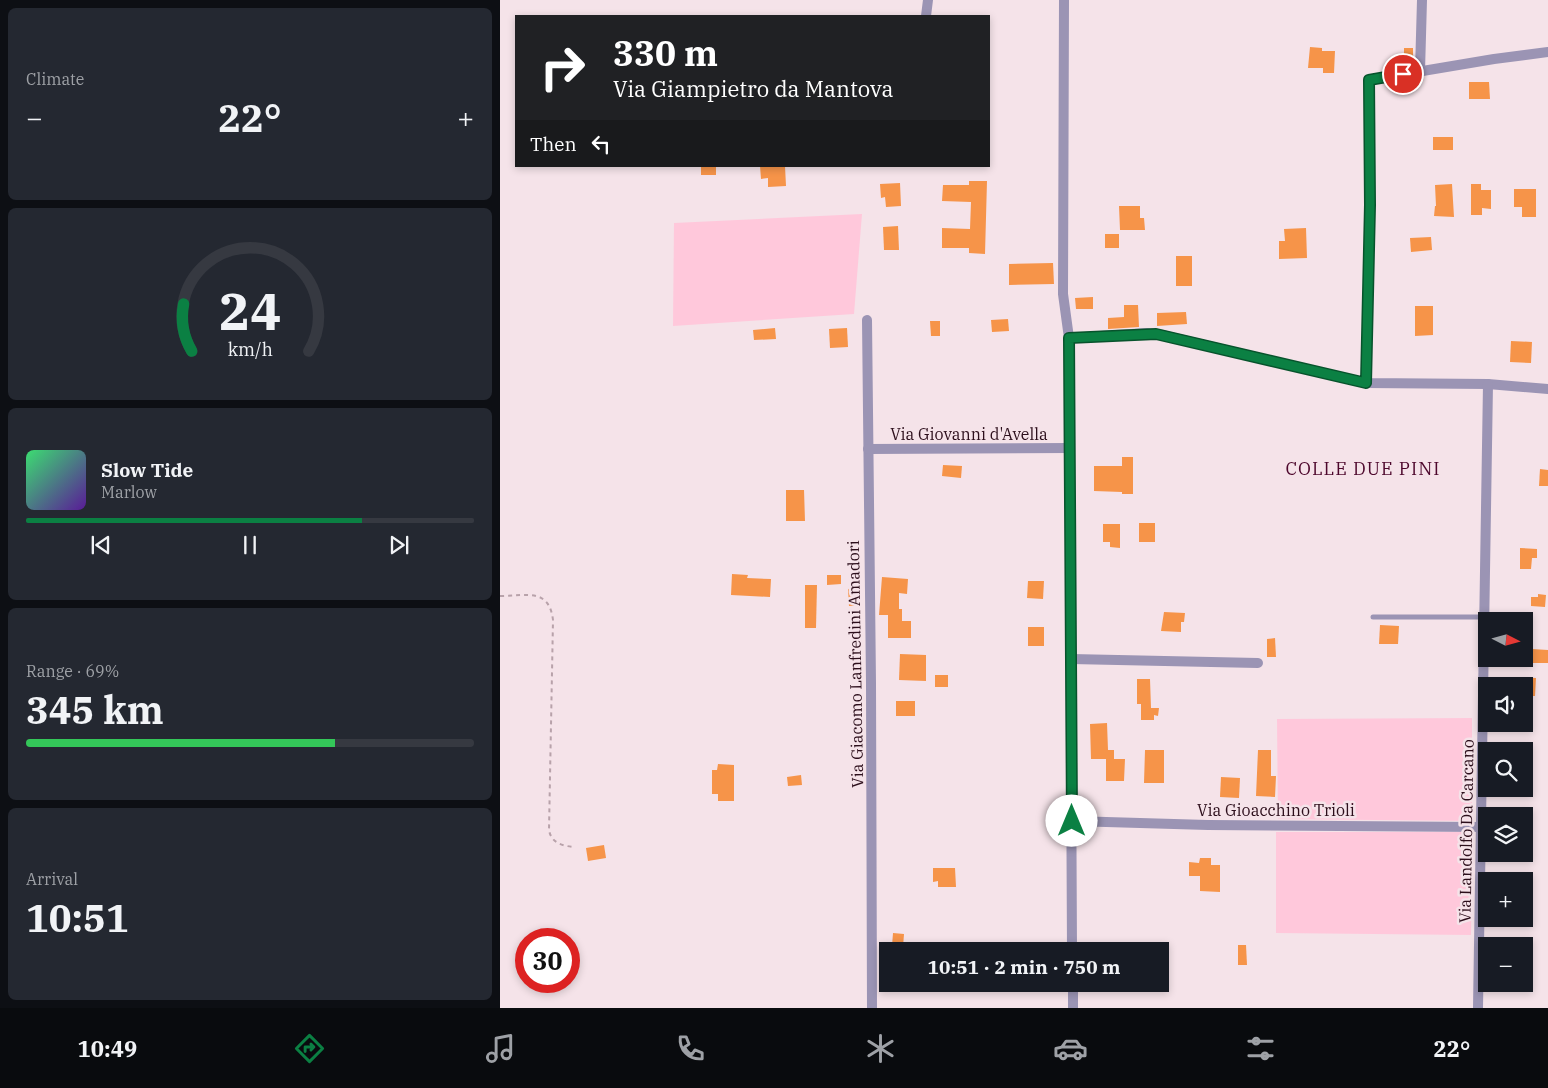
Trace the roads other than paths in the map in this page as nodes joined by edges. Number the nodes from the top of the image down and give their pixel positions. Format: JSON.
{"nodes":[{"id":1,"x":928,"y":0,"type":"edge"},
{"id":2,"x":1064,"y":0,"type":"edge"},
{"id":3,"x":1422,"y":0,"type":"edge"},
{"id":4,"x":926,"y":15,"type":"edge"},
{"id":5,"x":1548,"y":52,"type":"edge"},
{"id":6,"x":1420,"y":71,"type":"junction"},
{"id":7,"x":867,"y":320,"type":"dead end"},
{"id":8,"x":1069,"y":338,"type":"junction"},
{"id":9,"x":1366,"y":383,"type":"junction"},
{"id":10,"x":1488,"y":384,"type":"junction"},
{"id":11,"x":1548,"y":388,"type":"edge"},
{"id":12,"x":1070,"y":448,"type":"junction"},
{"id":13,"x":868,"y":449,"type":"junction"},
{"id":14,"x":1484,"y":612,"type":"edge"},
{"id":15,"x":1373,"y":617,"type":"dead end"},
{"id":16,"x":1478,"y":617,"type":"edge"},
{"id":17,"x":1070,"y":659,"type":"junction"},
{"id":18,"x":1258,"y":663,"type":"dead end"},
{"id":19,"x":1483,"y":668,"type":"edge"},
{"id":20,"x":1481,"y":807,"type":"edge"},
{"id":21,"x":1072,"y":821,"type":"junction"},
{"id":22,"x":1478,"y":827,"type":"edge"},
{"id":23,"x":1480,"y":862,"type":"edge"},
{"id":24,"x":1072,"y":942,"type":"edge"},
{"id":25,"x":1073,"y":992,"type":"edge"},
{"id":26,"x":872,"y":1008,"type":"edge"},
{"id":27,"x":1073,"y":1008,"type":"edge"},
{"id":28,"x":1478,"y":1008,"type":"edge"}],
"edges":[{"from":1,"to":4,"type":"street"},
{"from":2,"to":8,"type":"street"},
{"from":3,"to":6,"type":"street"},
{"from":5,"to":6,"type":"street"},
{"from":6,"to":9,"type":"street"},
{"from":7,"to":13,"type":"street","name":"Via Giacomo Lanfredini Amadori"},
{"from":8,"to":9,"type":"street"},
{"from":8,"to":12,"type":"street"},
{"from":9,"to":10,"type":"street"},
{"from":10,"to":11,"type":"street"},
{"from":10,"to":14,"type":"street","name":"Via Landolfo Da Carcano"},
{"from":12,"to":13,"type":"street","name":"Via Giovanni d'Avella"},
{"from":12,"to":17,"type":"street"},
{"from":13,"to":26,"type":"street","name":"Via Giacomo Lanfredini Amadori"},
{"from":15,"to":16,"type":"lane"},
{"from":17,"to":18,"type":"street"},
{"from":17,"to":21,"type":"street"},
{"from":19,"to":20,"type":"street","name":"Via Landolfo Da Carcano"},
{"from":21,"to":22,"type":"street","name":"Via Gioacchino Trioli"},
{"from":21,"to":24,"type":"street"},
{"from":23,"to":28,"type":"street","name":"Via Landolfo Da Carcano"},
{"from":25,"to":27,"type":"street"}]}
